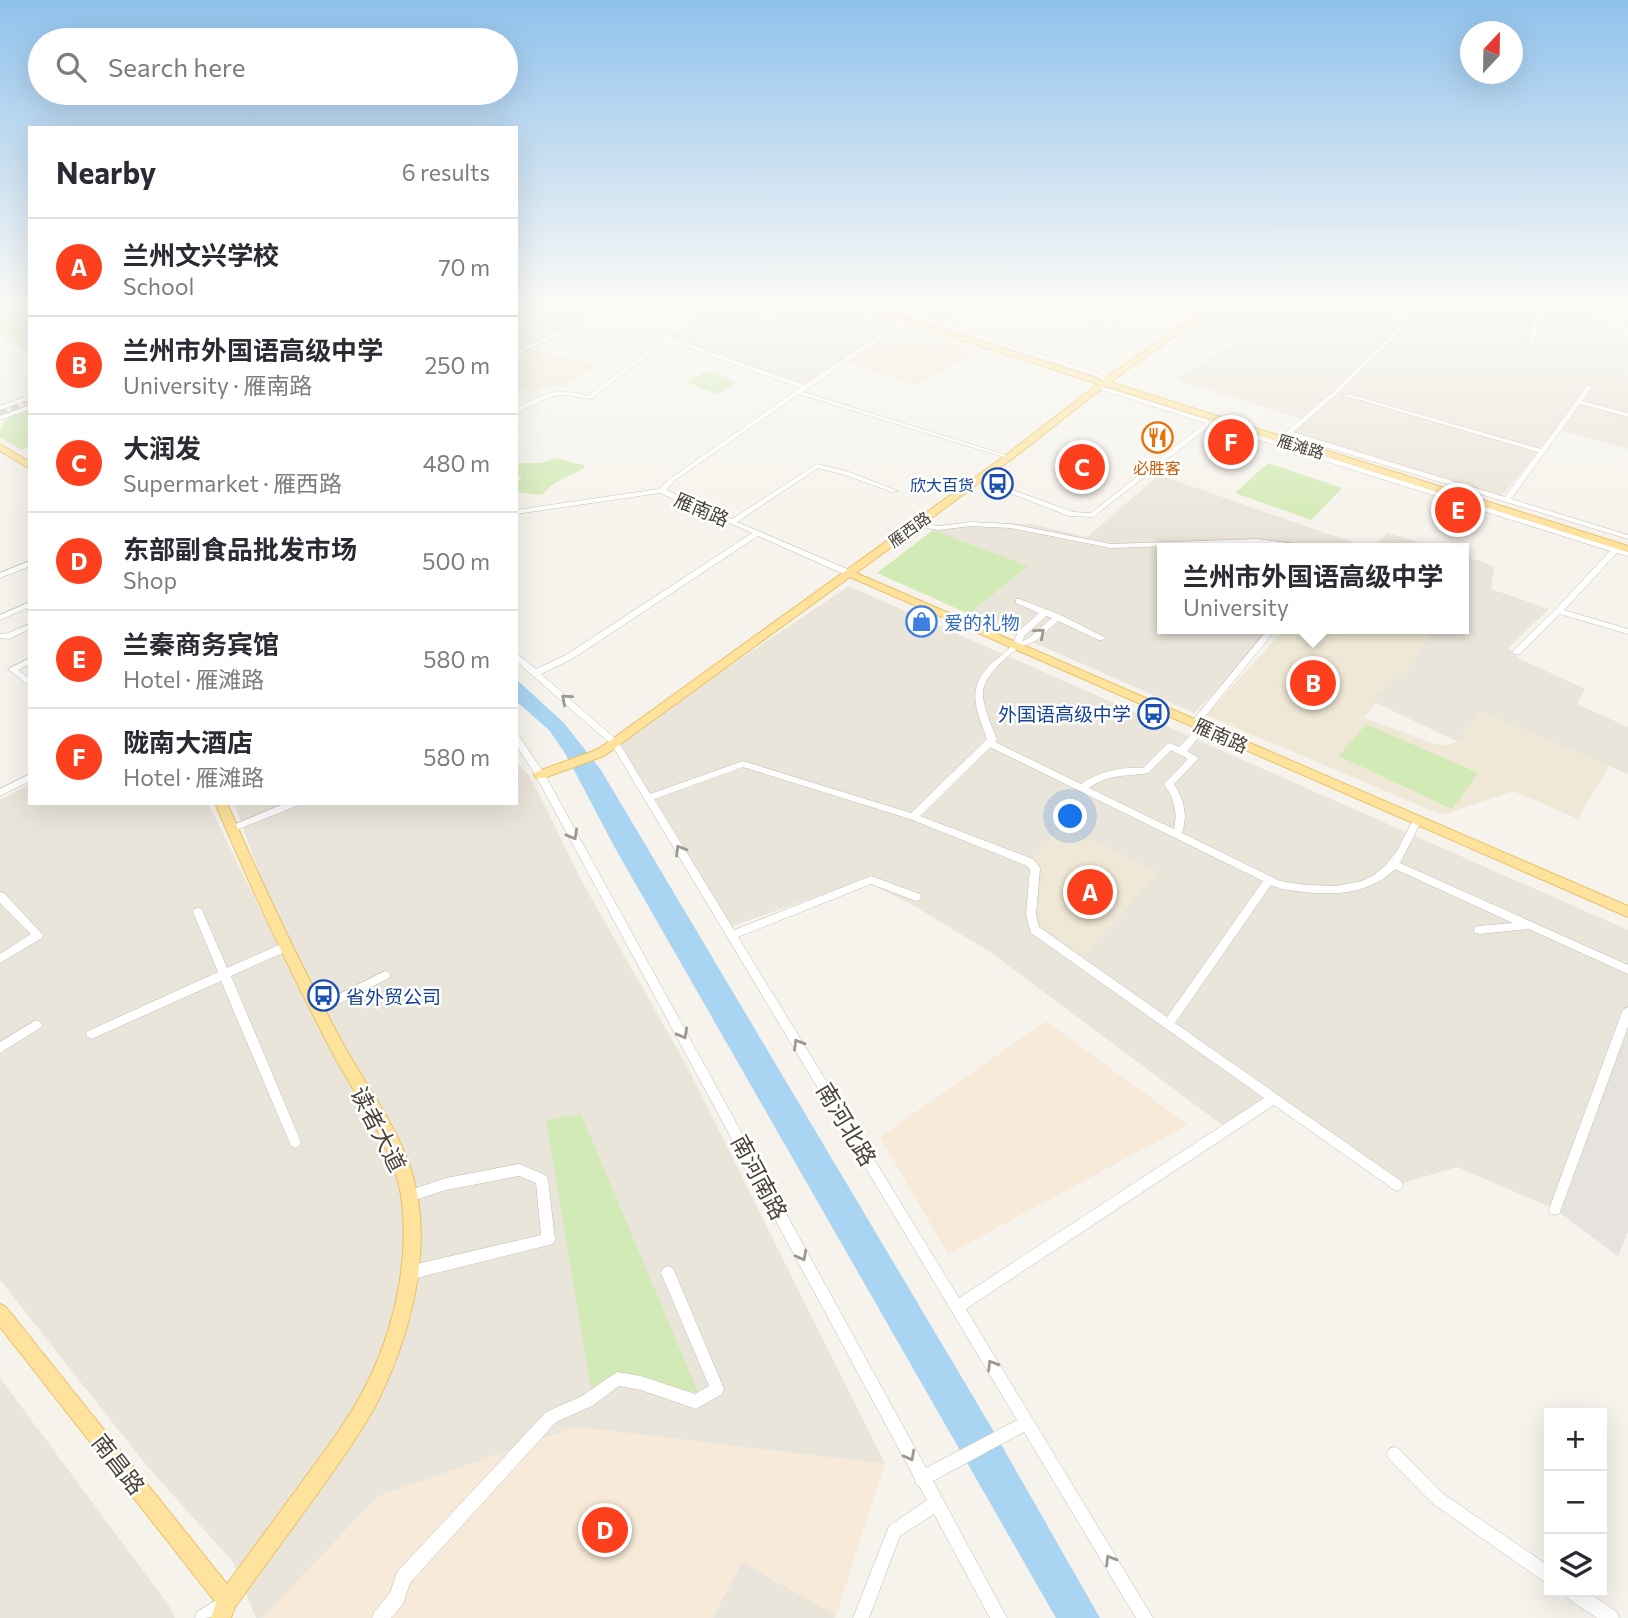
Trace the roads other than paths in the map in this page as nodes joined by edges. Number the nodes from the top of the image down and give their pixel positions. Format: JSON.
{"nodes":[{"id":1,"x":613,"y":380,"type":"edge"},
{"id":2,"x":782,"y":380,"type":"edge"},
{"id":3,"x":819,"y":380,"type":"edge"},
{"id":4,"x":1089,"y":380,"type":"edge"},
{"id":5,"x":1109,"y":380,"type":"edge"},
{"id":6,"x":1349,"y":380,"type":"edge"},
{"id":7,"x":1102,"y":384,"type":"junction"},
{"id":8,"x":1589,"y":387,"type":"dead end"},
{"id":9,"x":806,"y":388,"type":"junction"},
{"id":10,"x":798,"y":393,"type":"junction"},
{"id":11,"x":1346,"y":395,"type":"dead end"},
{"id":12,"x":28,"y":401,"type":"edge"},
{"id":13,"x":28,"y":402,"type":"edge"},
{"id":14,"x":1578,"y":402,"type":"junction"},
{"id":15,"x":0,"y":408,"type":"edge"},
{"id":16,"x":518,"y":410,"type":"edge"},
{"id":17,"x":1628,"y":415,"type":"edge"},
{"id":18,"x":0,"y":418,"type":"edge"},
{"id":19,"x":1211,"y":420,"type":"junction"},
{"id":20,"x":1284,"y":436,"type":"junction"},
{"id":21,"x":0,"y":447,"type":"edge"},
{"id":22,"x":1541,"y":451,"type":"junction"},
{"id":23,"x":1009,"y":457,"type":"junction"},
{"id":24,"x":28,"y":465,"type":"edge"},
{"id":25,"x":978,"y":479,"type":"junction"},
{"id":26,"x":894,"y":491,"type":"dead end"},
{"id":27,"x":661,"y":492,"type":"junction"},
{"id":28,"x":1507,"y":500,"type":"junction"},
{"id":29,"x":1529,"y":510,"type":"junction"},
{"id":30,"x":518,"y":512,"type":"edge"},
{"id":31,"x":732,"y":522,"type":"junction"},
{"id":32,"x":916,"y":524,"type":"junction"},
{"id":33,"x":757,"y":533,"type":"junction"},
{"id":34,"x":1628,"y":537,"type":"edge"},
{"id":35,"x":1184,"y":543,"type":"edge"},
{"id":36,"x":1272,"y":543,"type":"edge"},
{"id":37,"x":1157,"y":544,"type":"edge"},
{"id":38,"x":1628,"y":549,"type":"edge"},
{"id":39,"x":1615,"y":550,"type":"junction"},
{"id":40,"x":28,"y":564,"type":"edge"},
{"id":41,"x":849,"y":573,"type":"junction"},
{"id":42,"x":0,"y":576,"type":"edge"},
{"id":43,"x":1019,"y":601,"type":"dead end"},
{"id":44,"x":28,"y":605,"type":"edge"},
{"id":45,"x":1559,"y":611,"type":"junction"},
{"id":46,"x":1045,"y":612,"type":"junction"},
{"id":47,"x":1058,"y":617,"type":"junction"},
{"id":48,"x":0,"y":618,"type":"edge"},
{"id":49,"x":28,"y":627,"type":"edge"},
{"id":50,"x":1628,"y":632,"type":"edge"},
{"id":51,"x":1268,"y":634,"type":"edge"},
{"id":52,"x":0,"y":636,"type":"edge"},
{"id":53,"x":1102,"y":638,"type":"dead end"},
{"id":54,"x":1016,"y":646,"type":"junction"},
{"id":55,"x":1517,"y":652,"type":"dead end"},
{"id":56,"x":518,"y":658,"type":"edge"},
{"id":57,"x":28,"y":661,"type":"edge"},
{"id":58,"x":536,"y":673,"type":"junction"},
{"id":59,"x":28,"y":681,"type":"edge"},
{"id":60,"x":1199,"y":725,"type":"junction"},
{"id":61,"x":518,"y":741,"type":"edge"},
{"id":62,"x":615,"y":743,"type":"junction"},
{"id":63,"x":990,"y":743,"type":"junction"},
{"id":64,"x":1181,"y":751,"type":"junction"},
{"id":65,"x":540,"y":775,"type":"junction"},
{"id":66,"x":28,"y":778,"type":"edge"},
{"id":67,"x":1082,"y":788,"type":"junction"},
{"id":68,"x":0,"y":793,"type":"edge"},
{"id":69,"x":648,"y":798,"type":"junction"},
{"id":70,"x":222,"y":805,"type":"edge"},
{"id":71,"x":291,"y":805,"type":"edge"},
{"id":72,"x":913,"y":817,"type":"junction"},
{"id":73,"x":1416,"y":820,"type":"junction"},
{"id":74,"x":231,"y":829,"type":"junction"},
{"id":75,"x":1177,"y":834,"type":"junction"},
{"id":76,"x":1392,"y":864,"type":"junction"},
{"id":77,"x":1269,"y":880,"type":"junction"},
{"id":78,"x":0,"y":896,"type":"edge"},
{"id":79,"x":916,"y":897,"type":"dead end"},
{"id":80,"x":198,"y":912,"type":"dead end"},
{"id":81,"x":1628,"y":912,"type":"edge"},
{"id":82,"x":1530,"y":925,"type":"junction"},
{"id":83,"x":1479,"y":930,"type":"dead end"},
{"id":84,"x":731,"y":935,"type":"junction"},
{"id":85,"x":285,"y":947,"type":"junction"},
{"id":86,"x":0,"y":959,"type":"edge"},
{"id":87,"x":1628,"y":970,"type":"edge"},
{"id":88,"x":223,"y":975,"type":"junction"},
{"id":89,"x":385,"y":975,"type":"dead end"},
{"id":90,"x":317,"y":1010,"type":"junction"},
{"id":91,"x":1628,"y":1012,"type":"edge"},
{"id":92,"x":1168,"y":1024,"type":"junction"},
{"id":93,"x":36,"y":1025,"type":"dead end"},
{"id":94,"x":92,"y":1034,"type":"dead end"},
{"id":95,"x":0,"y":1048,"type":"edge"},
{"id":96,"x":1273,"y":1099,"type":"junction"},
{"id":97,"x":295,"y":1142,"type":"dead end"},
{"id":98,"x":1397,"y":1185,"type":"dead end"},
{"id":99,"x":409,"y":1196,"type":"junction"},
{"id":100,"x":1555,"y":1209,"type":"dead end"},
{"id":101,"x":408,"y":1273,"type":"junction"},
{"id":102,"x":668,"y":1273,"type":"dead end"},
{"id":103,"x":957,"y":1307,"type":"junction"},
{"id":104,"x":0,"y":1313,"type":"edge"},
{"id":105,"x":1027,"y":1422,"type":"junction"},
{"id":106,"x":1394,"y":1454,"type":"dead end"},
{"id":107,"x":921,"y":1479,"type":"junction"},
{"id":108,"x":935,"y":1504,"type":"junction"},
{"id":109,"x":1544,"y":1573,"type":"edge"},
{"id":110,"x":1580,"y":1597,"type":"edge"},
{"id":111,"x":224,"y":1609,"type":"edge"},
{"id":112,"x":203,"y":1618,"type":"edge"},
{"id":113,"x":380,"y":1618,"type":"edge"},
{"id":114,"x":861,"y":1618,"type":"edge"},
{"id":115,"x":999,"y":1618,"type":"edge"},
{"id":116,"x":1145,"y":1618,"type":"edge"},
{"id":117,"x":1611,"y":1618,"type":"edge"}],
"edges":[{"from":1,"to":16,"type":"street"},
{"from":2,"to":9,"type":"street"},
{"from":3,"to":9,"type":"street"},
{"from":4,"to":7,"type":"main road","name":"雁滩路"},
{"from":5,"to":7,"type":"main road","name":"雁西路"},
{"from":6,"to":20,"type":"street"},
{"from":7,"to":19,"type":"main road","name":"雁滩路"},
{"from":7,"to":20,"type":"main road","name":"雁滩路"},
{"from":7,"to":23,"type":"main road","name":"雁西路"},
{"from":8,"to":14,"type":"street"},
{"from":9,"to":10,"type":"street"},
{"from":10,"to":23,"type":"street"},
{"from":10,"to":27,"type":"street"},
{"from":11,"to":22,"type":"street"},
{"from":12,"to":15,"type":"street"},
{"from":13,"to":18,"type":"street"},
{"from":14,"to":17,"type":"street"},
{"from":14,"to":22,"type":"street"},
{"from":19,"to":20,"type":"main road","name":"雁滩路"},
{"from":19,"to":25,"type":"street"},
{"from":19,"to":39,"type":"street","name":"雁滩路"},
{"from":20,"to":28,"type":"street","name":"雁滩路"},
{"from":20,"to":29,"type":"main road","name":"雁滩路"},
{"from":20,"to":38,"type":"main road","name":"雁滩路"},
{"from":21,"to":24,"type":"main road"},
{"from":22,"to":28,"type":"street"},
{"from":23,"to":25,"type":"main road","name":"雁西路"},
{"from":25,"to":32,"type":"main road","name":"雁西路"},
{"from":26,"to":31,"type":"street"},
{"from":27,"to":30,"type":"street"},
{"from":27,"to":31,"type":"street","name":"雁南路"},
{"from":28,"to":29,"type":"street","name":"雁滩路"},
{"from":29,"to":34,"type":"street","name":"雁滩路"},
{"from":29,"to":38,"type":"main road","name":"雁滩路"},
{"from":31,"to":33,"type":"street","name":"雁南路"},
{"from":32,"to":37,"type":"street"},
{"from":32,"to":41,"type":"main road","name":"雁西路"},
{"from":33,"to":41,"type":"street","name":"雁南路"},
{"from":33,"to":58,"type":"street"},
{"from":35,"to":36,"type":"street"},
{"from":38,"to":39,"type":"street","name":"雁滩路"},
{"from":39,"to":45,"type":"street"},
{"from":40,"to":42,"type":"street"},
{"from":41,"to":54,"type":"main road","name":"雁南路"},
{"from":41,"to":62,"type":"main road","name":"雁西路"},
{"from":43,"to":46,"type":"street"},
{"from":44,"to":48,"type":"street"},
{"from":45,"to":50,"type":"street"},
{"from":45,"to":55,"type":"street"},
{"from":46,"to":47,"type":"street"},
{"from":46,"to":54,"type":"street"},
{"from":47,"to":53,"type":"street"},
{"from":54,"to":47,"type":"street","one_way":true},
{"from":49,"to":52,"type":"street"},
{"from":51,"to":60,"type":"street"},
{"from":54,"to":60,"type":"main road","name":"雁南路"},
{"from":54,"to":63,"type":"street"},
{"from":56,"to":58,"type":"street","name":"南河北路"},
{"from":57,"to":59,"type":"street"},
{"from":62,"to":58,"type":"street","name":"南河北路","one_way":true},
{"from":60,"to":64,"type":"street"},
{"from":60,"to":73,"type":"main road","name":"雁南路"},
{"from":61,"to":65,"type":"street","name":"南河南路"},
{"from":62,"to":65,"type":"main road","name":"雁西路"},
{"from":62,"to":69,"type":"street","name":"南河北路"},
{"from":63,"to":67,"type":"street"},
{"from":63,"to":72,"type":"street"},
{"from":64,"to":67,"type":"street"},
{"from":64,"to":75,"type":"street"},
{"from":65,"to":107,"type":"street","name":"南河南路","one_way":true},
{"from":66,"to":68,"type":"street"},
{"from":67,"to":75,"type":"street"},
{"from":69,"to":72,"type":"street"},
{"from":84,"to":69,"type":"street","name":"南河北路","one_way":true},
{"from":70,"to":74,"type":"main road","name":"读者大道"},
{"from":71,"to":74,"type":"street"},
{"from":72,"to":92,"type":"street"},
{"from":73,"to":76,"type":"street"},
{"from":73,"to":81,"type":"main road","name":"雁南路"},
{"from":74,"to":85,"type":"main road","name":"读者大道"},
{"from":75,"to":77,"type":"street"},
{"from":76,"to":77,"type":"street"},
{"from":76,"to":82,"type":"street"},
{"from":77,"to":92,"type":"street"},
{"from":78,"to":86,"type":"street"},
{"from":79,"to":84,"type":"street"},
{"from":80,"to":88,"type":"street"},
{"from":82,"to":83,"type":"street"},
{"from":82,"to":87,"type":"street"},
{"from":103,"to":84,"type":"street","name":"南河北路","one_way":true},
{"from":85,"to":88,"type":"street"},
{"from":85,"to":90,"type":"main road","name":"读者大道"},
{"from":88,"to":94,"type":"street"},
{"from":88,"to":97,"type":"street"},
{"from":89,"to":90,"type":"street"},
{"from":90,"to":99,"type":"main road","name":"读者大道"},
{"from":91,"to":100,"type":"street"},
{"from":92,"to":96,"type":"street"},
{"from":93,"to":95,"type":"street"},
{"from":96,"to":98,"type":"street"},
{"from":96,"to":103,"type":"street"},
{"from":99,"to":101,"type":"main road","name":"读者大道"},
{"from":99,"to":101,"type":"street"},
{"from":101,"to":111,"type":"main road","name":"读者大道"},
{"from":102,"to":113,"type":"street"},
{"from":105,"to":103,"type":"street","name":"南河北路","one_way":true},
{"from":104,"to":111,"type":"main road","name":"南昌路"},
{"from":105,"to":107,"type":"street"},
{"from":116,"to":105,"type":"street","name":"南河北路","one_way":true},
{"from":106,"to":109,"type":"street"},
{"from":107,"to":108,"type":"street","name":"南河南路"},
{"from":108,"to":114,"type":"street"},
{"from":108,"to":115,"type":"street","name":"南河南路"},
{"from":110,"to":117,"type":"street"},
{"from":111,"to":112,"type":"street"}]}
